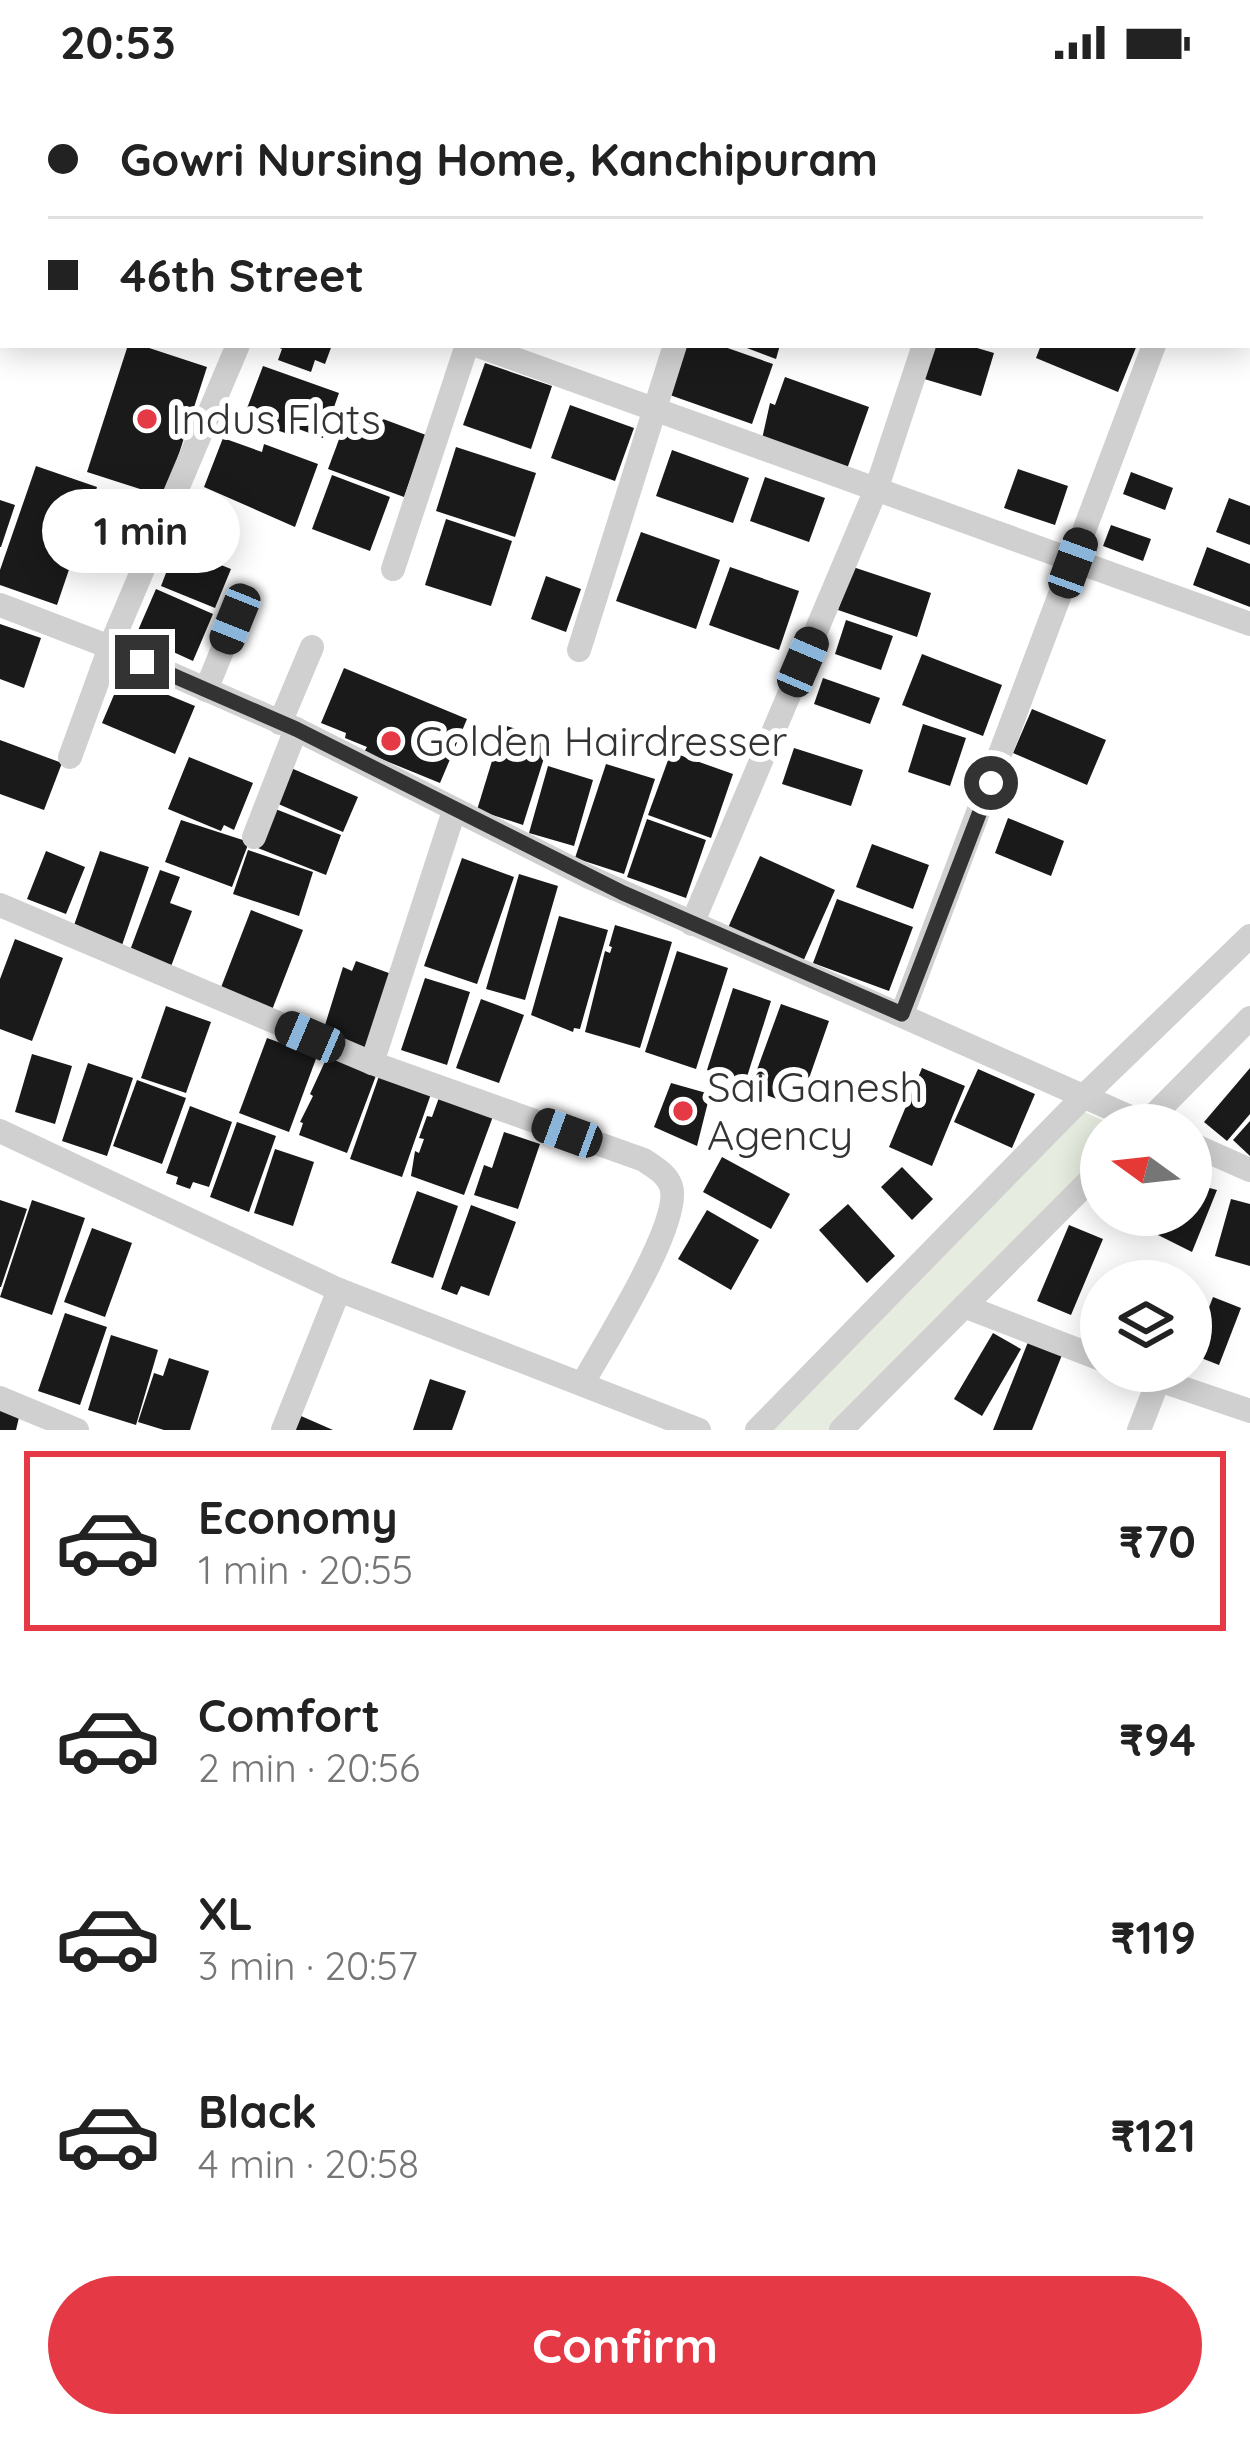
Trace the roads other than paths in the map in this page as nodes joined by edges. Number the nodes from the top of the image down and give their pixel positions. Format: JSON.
{"nodes":[{"id":1,"x":237,"y":348,"type":"edge"},
{"id":2,"x":471,"y":348,"type":"edge"},
{"id":3,"x":481,"y":348,"type":"edge"},
{"id":4,"x":674,"y":348,"type":"edge"},
{"id":5,"x":923,"y":348,"type":"edge"},
{"id":6,"x":1153,"y":348,"type":"edge"},
{"id":7,"x":658,"y":408,"type":"junction"},
{"id":8,"x":877,"y":487,"type":"junction"},
{"id":9,"x":1073,"y":563,"type":"junction"},
{"id":10,"x":393,"y":569,"type":"dead end"},
{"id":11,"x":0,"y":605,"type":"edge"},
{"id":12,"x":235,"y":619,"type":"dead end"},
{"id":13,"x":1250,"y":624,"type":"edge"},
{"id":14,"x":110,"y":647,"type":"junction"},
{"id":15,"x":312,"y":647,"type":"dead end"},
{"id":16,"x":579,"y":650,"type":"dead end"},
{"id":17,"x":206,"y":690,"type":"junction"},
{"id":18,"x":288,"y":726,"type":"junction"},
{"id":19,"x":70,"y":758,"type":"dead end"},
{"id":20,"x":454,"y":811,"type":"junction"},
{"id":21,"x":254,"y":837,"type":"dead end"},
{"id":22,"x":0,"y":905,"type":"edge"},
{"id":23,"x":692,"y":924,"type":"junction"},
{"id":24,"x":1250,"y":936,"type":"edge"},
{"id":25,"x":902,"y":1014,"type":"junction"},
{"id":26,"x":1250,"y":1018,"type":"edge"},
{"id":27,"x":372,"y":1063,"type":"junction"},
{"id":28,"x":1084,"y":1096,"type":"junction"},
{"id":29,"x":1101,"y":1104,"type":"edge"},
{"id":30,"x":1166,"y":1104,"type":"edge"},
{"id":31,"x":0,"y":1131,"type":"edge"},
{"id":32,"x":1212,"y":1153,"type":"edge"},
{"id":33,"x":1250,"y":1170,"type":"edge"},
{"id":34,"x":1080,"y":1190,"type":"edge"},
{"id":35,"x":339,"y":1290,"type":"junction"},
{"id":36,"x":964,"y":1306,"type":"junction"},
{"id":37,"x":1080,"y":1351,"type":"edge"},
{"id":38,"x":583,"y":1384,"type":"junction"},
{"id":39,"x":1154,"y":1392,"type":"edge"},
{"id":40,"x":1192,"y":1392,"type":"edge"},
{"id":41,"x":0,"y":1398,"type":"edge"},
{"id":42,"x":1250,"y":1411,"type":"edge"},
{"id":43,"x":77,"y":1430,"type":"edge"},
{"id":44,"x":284,"y":1430,"type":"edge"},
{"id":45,"x":699,"y":1430,"type":"edge"},
{"id":46,"x":757,"y":1430,"type":"edge"},
{"id":47,"x":841,"y":1430,"type":"edge"},
{"id":48,"x":1139,"y":1430,"type":"edge"}],
"edges":[{"from":1,"to":14,"type":"street"},
{"from":2,"to":10,"type":"street"},
{"from":3,"to":7,"type":"street"},
{"from":4,"to":7,"type":"street"},
{"from":5,"to":8,"type":"street"},
{"from":6,"to":9,"type":"street"},
{"from":7,"to":8,"type":"street"},
{"from":7,"to":16,"type":"street"},
{"from":8,"to":9,"type":"street"},
{"from":8,"to":23,"type":"street"},
{"from":9,"to":13,"type":"street"},
{"from":9,"to":25,"type":"street"},
{"from":11,"to":14,"type":"street"},
{"from":12,"to":17,"type":"street"},
{"from":14,"to":17,"type":"street"},
{"from":14,"to":19,"type":"street"},
{"from":15,"to":18,"type":"street"},
{"from":17,"to":18,"type":"street"},
{"from":18,"to":20,"type":"street"},
{"from":18,"to":21,"type":"street"},
{"from":20,"to":23,"type":"street"},
{"from":20,"to":27,"type":"street"},
{"from":22,"to":27,"type":"street"},
{"from":23,"to":25,"type":"street"},
{"from":24,"to":28,"type":"street"},
{"from":25,"to":28,"type":"street"},
{"from":26,"to":30,"type":"street"},
{"from":27,"to":38,"type":"street"},
{"from":28,"to":29,"type":"street"},
{"from":28,"to":46,"type":"street"},
{"from":31,"to":35,"type":"street"},
{"from":32,"to":33,"type":"street"},
{"from":34,"to":36,"type":"street"},
{"from":35,"to":38,"type":"street"},
{"from":35,"to":44,"type":"street"},
{"from":36,"to":37,"type":"street"},
{"from":36,"to":47,"type":"street"},
{"from":38,"to":45,"type":"street"},
{"from":39,"to":48,"type":"street"},
{"from":40,"to":42,"type":"street"},
{"from":41,"to":43,"type":"street"}]}
